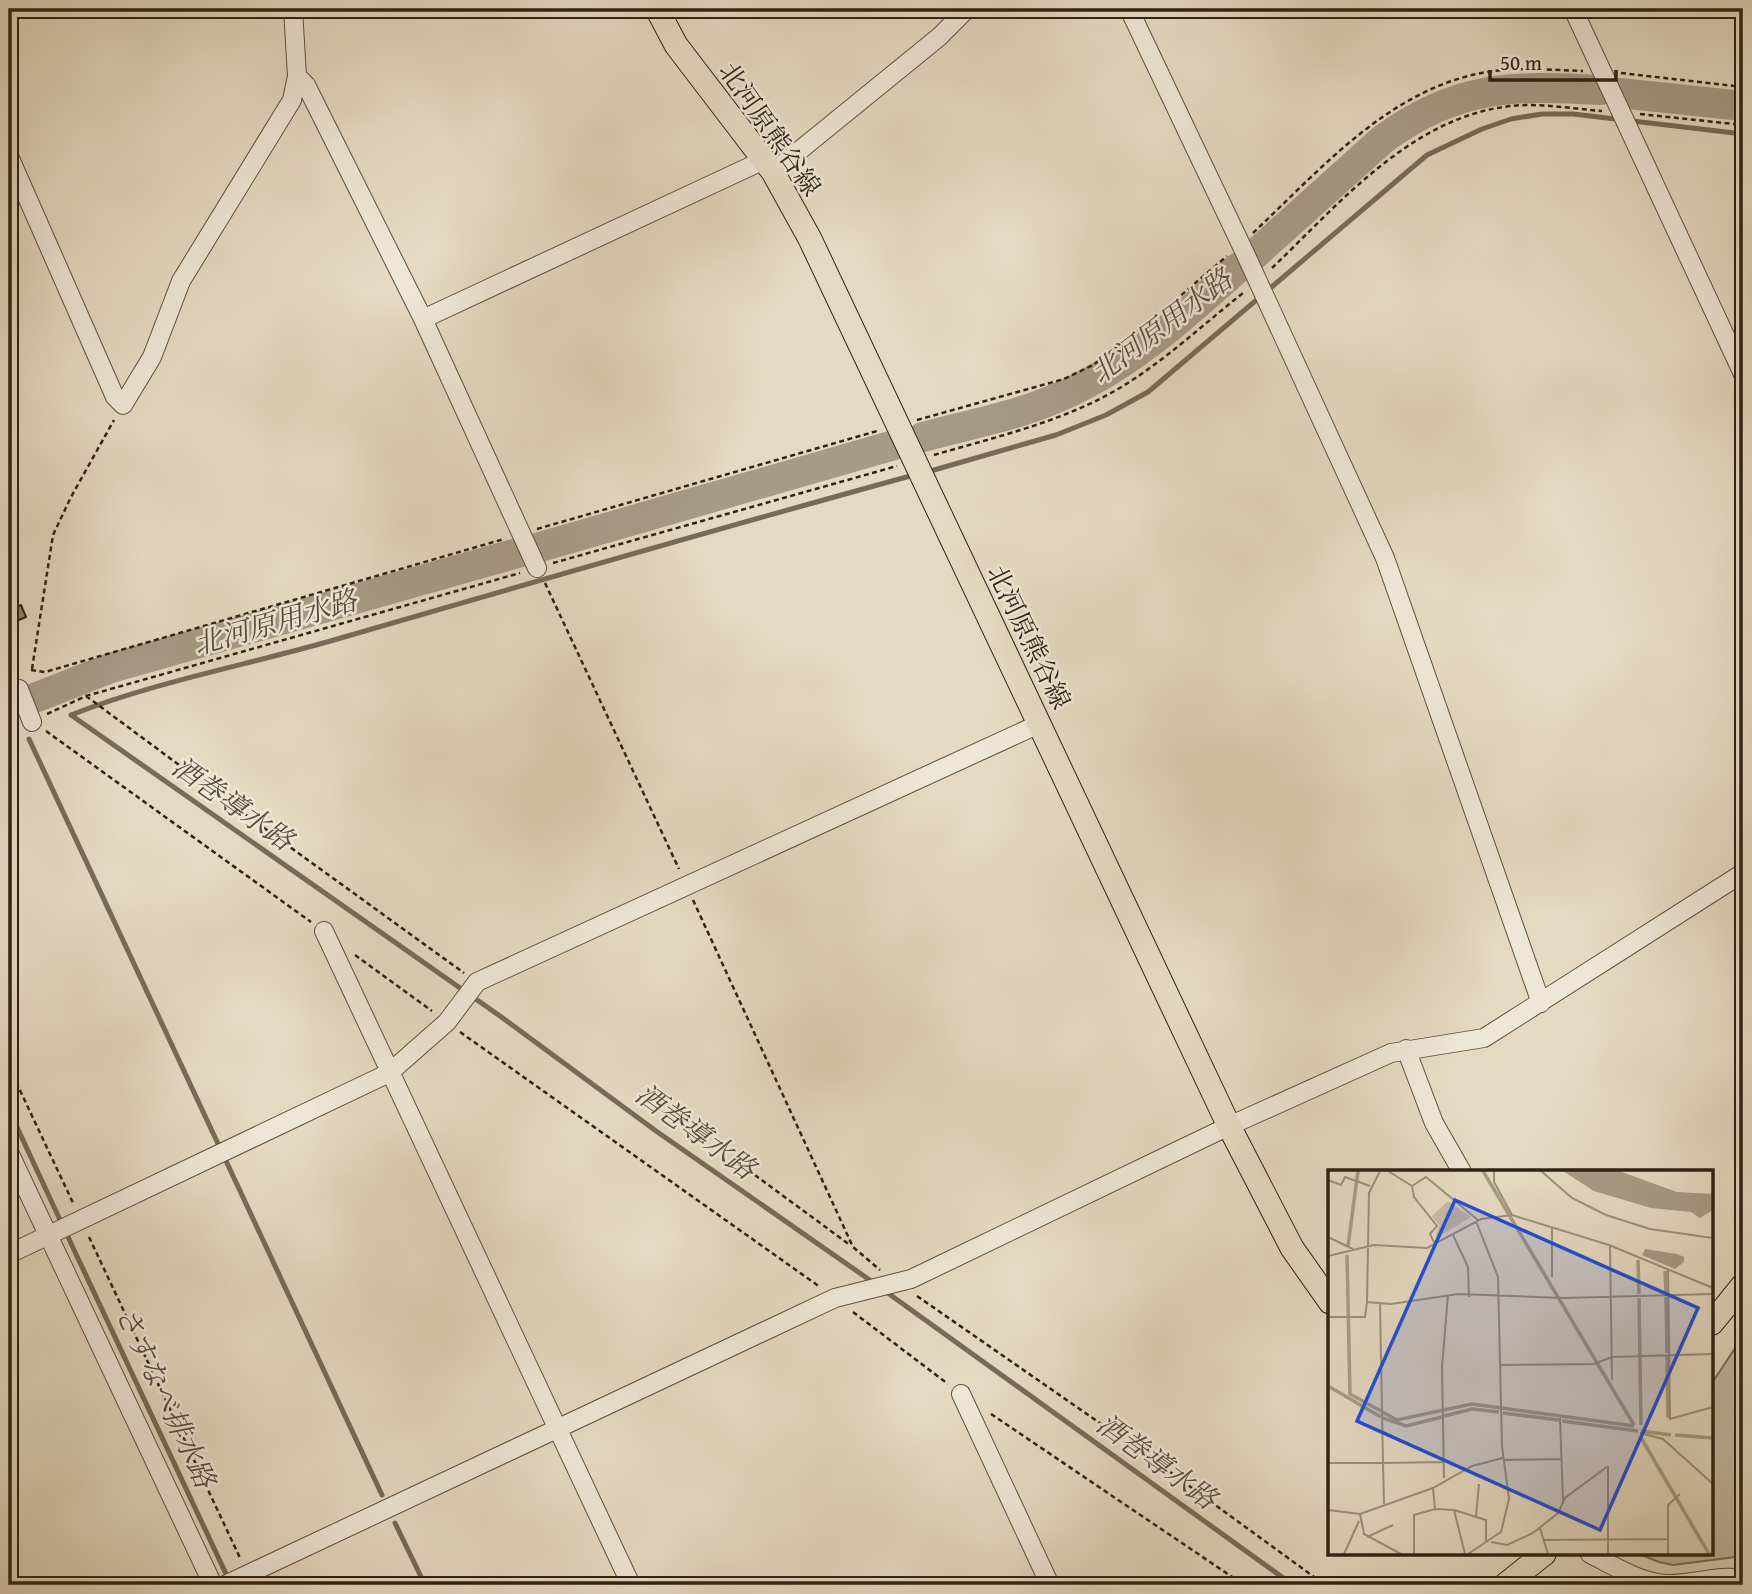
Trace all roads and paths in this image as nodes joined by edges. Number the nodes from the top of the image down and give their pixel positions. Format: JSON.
{"nodes":[{"id":1,"x":293,"y":9,"type":"edge"},
{"id":2,"x":657,"y":9,"type":"edge"},
{"id":3,"x":967,"y":9,"type":"edge"},
{"id":4,"x":1129,"y":9,"type":"edge"},
{"id":5,"x":1573,"y":9,"type":"edge"},
{"id":6,"x":1603,"y":71,"type":"junction"},
{"id":7,"x":297,"y":76,"type":"junction"},
{"id":8,"x":1743,"y":87,"type":"edge"},
{"id":9,"x":9,"y":156,"type":"edge"},
{"id":10,"x":769,"y":166,"type":"junction"},
{"id":11,"x":1242,"y":248,"type":"junction"},
{"id":12,"x":423,"y":319,"type":"junction"},
{"id":13,"x":1743,"y":374,"type":"edge"},
{"id":14,"x":123,"y":405,"type":"junction"},
{"id":15,"x":898,"y":426,"type":"junction"},
{"id":16,"x":522,"y":533,"type":"junction"},
{"id":17,"x":537,"y":568,"type":"joint"},
{"id":18,"x":14,"y":691,"type":"edge"},
{"id":19,"x":86,"y":696,"type":"dead end"},
{"id":20,"x":32,"y":722,"type":"joint"},
{"id":21,"x":1039,"y":724,"type":"junction"},
{"id":22,"x":1743,"y":873,"type":"edge"},
{"id":23,"x":687,"y":887,"type":"junction"},
{"id":24,"x":324,"y":931,"type":"junction"},
{"id":25,"x":477,"y":982,"type":"junction"},
{"id":26,"x":1541,"y":1003,"type":"junction"},
{"id":27,"x":447,"y":1022,"type":"junction"},
{"id":28,"x":1406,"y":1049,"type":"junction"},
{"id":29,"x":9,"y":1067,"type":"edge"},
{"id":30,"x":389,"y":1073,"type":"junction"},
{"id":31,"x":1229,"y":1126,"type":"junction"},
{"id":32,"x":9,"y":1152,"type":"edge"},
{"id":33,"x":748,"y":1170,"type":"dead end"},
{"id":34,"x":1461,"y":1170,"type":"edge"},
{"id":35,"x":78,"y":1221,"type":"junction"},
{"id":36,"x":47,"y":1236,"type":"junction"},
{"id":37,"x":853,"y":1247,"type":"junction"},
{"id":38,"x":9,"y":1254,"type":"edge"},
{"id":39,"x":892,"y":1284,"type":"junction"},
{"id":40,"x":1743,"y":1285,"type":"edge"},
{"id":41,"x":835,"y":1298,"type":"junction"},
{"id":42,"x":1328,"y":1299,"type":"edge"},
{"id":43,"x":1714,"y":1321,"type":"edge"},
{"id":44,"x":961,"y":1394,"type":"junction"},
{"id":45,"x":558,"y":1430,"type":"junction"},
{"id":46,"x":1541,"y":1556,"type":"edge"},
{"id":47,"x":1594,"y":1556,"type":"edge"},
{"id":48,"x":1743,"y":1579,"type":"edge"},
{"id":49,"x":237,"y":1580,"type":"edge"},
{"id":50,"x":213,"y":1585,"type":"edge"},
{"id":51,"x":631,"y":1585,"type":"edge"},
{"id":52,"x":1050,"y":1585,"type":"edge"},
{"id":53,"x":1244,"y":1585,"type":"edge"},
{"id":54,"x":1325,"y":1585,"type":"edge"},
{"id":55,"x":1505,"y":1585,"type":"edge"}],
"edges":[{"from":1,"to":7,"type":"street"},
{"from":2,"to":10,"type":"main road","name":"北河原熊谷線"},
{"from":3,"to":10,"type":"street"},
{"from":4,"to":11,"type":"street"},
{"from":5,"to":6,"type":"street"},
{"from":6,"to":8,"type":"path"},
{"from":6,"to":11,"type":"path"},
{"from":6,"to":13,"type":"street"},
{"from":7,"to":12,"type":"street"},
{"from":7,"to":14,"type":"street"},
{"from":9,"to":14,"type":"street"},
{"from":10,"to":12,"type":"street"},
{"from":10,"to":15,"type":"main road","name":"北河原熊谷線"},
{"from":11,"to":15,"type":"path"},
{"from":11,"to":26,"type":"street"},
{"from":12,"to":16,"type":"street"},
{"from":14,"to":16,"type":"path"},
{"from":15,"to":16,"type":"path"},
{"from":15,"to":21,"type":"main road","name":"北河原熊谷線"},
{"from":16,"to":17,"type":"street"},
{"from":17,"to":23,"type":"path"},
{"from":18,"to":20,"type":"street"},
{"from":19,"to":25,"type":"path"},
{"from":20,"to":24,"type":"path"},
{"from":21,"to":23,"type":"street"},
{"from":21,"to":31,"type":"main road","name":"北河原熊谷線"},
{"from":22,"to":26,"type":"street"},
{"from":23,"to":25,"type":"street"},
{"from":23,"to":37,"type":"path"},
{"from":24,"to":27,"type":"path"},
{"from":24,"to":30,"type":"street"},
{"from":25,"to":27,"type":"street"},
{"from":26,"to":28,"type":"street"},
{"from":27,"to":30,"type":"street"},
{"from":27,"to":41,"type":"path"},
{"from":28,"to":31,"type":"street"},
{"from":28,"to":34,"type":"street"},
{"from":29,"to":35,"type":"path"},
{"from":30,"to":35,"type":"street"},
{"from":30,"to":45,"type":"street"},
{"from":31,"to":39,"type":"street"},
{"from":31,"to":42,"type":"main road","name":"北河原熊谷線"},
{"from":32,"to":36,"type":"street"},
{"from":33,"to":37,"type":"path"},
{"from":35,"to":36,"type":"street"},
{"from":35,"to":49,"type":"path"},
{"from":36,"to":38,"type":"street"},
{"from":36,"to":50,"type":"street"},
{"from":37,"to":39,"type":"path"},
{"from":39,"to":41,"type":"street"},
{"from":39,"to":54,"type":"path"},
{"from":40,"to":43,"type":"main road"},
{"from":41,"to":44,"type":"path"},
{"from":41,"to":45,"type":"street"},
{"from":44,"to":52,"type":"street"},
{"from":44,"to":53,"type":"path"},
{"from":45,"to":49,"type":"street"},
{"from":45,"to":51,"type":"street"},
{"from":46,"to":55,"type":"main road"},
{"from":47,"to":48,"type":"street"}]}
